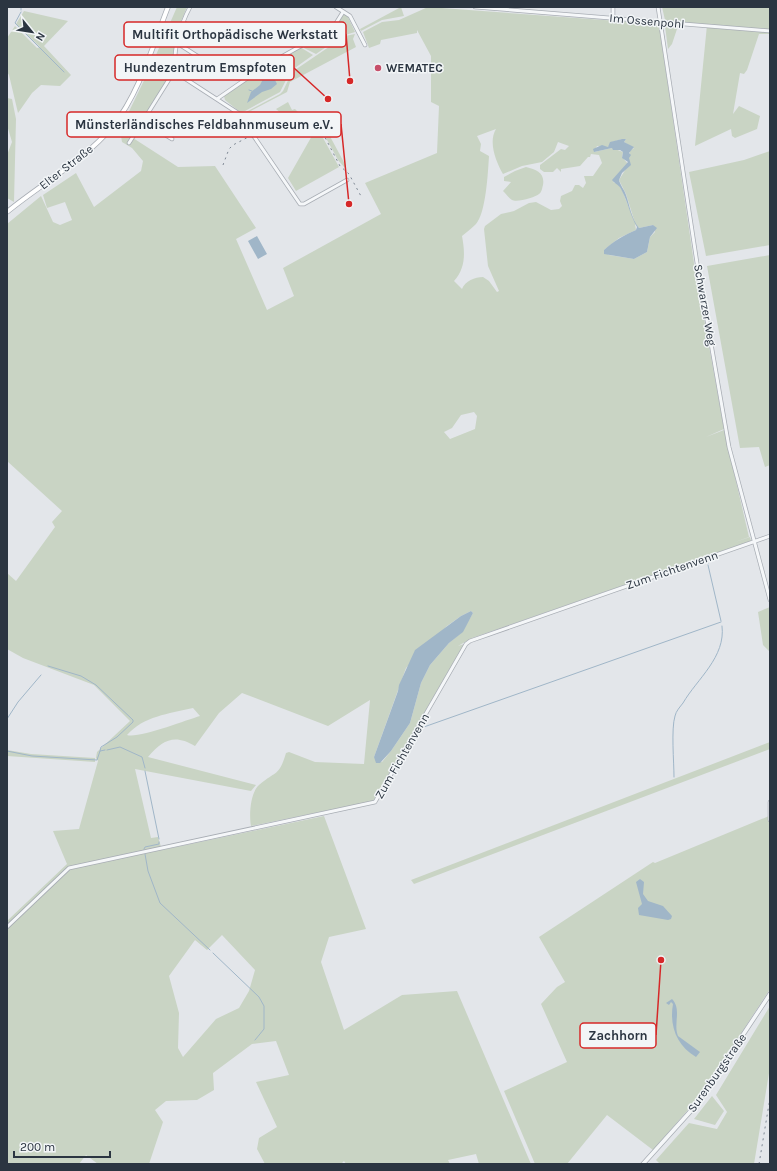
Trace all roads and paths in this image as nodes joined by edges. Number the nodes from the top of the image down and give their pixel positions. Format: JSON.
{"nodes":[{"id":1,"x":168,"y":7,"type":"edge"},
{"id":2,"x":190,"y":7,"type":"edge"},
{"id":3,"x":336,"y":7,"type":"edge"},
{"id":4,"x":475,"y":7,"type":"edge"},
{"id":5,"x":613,"y":7,"type":"edge"},
{"id":6,"x":658,"y":7,"type":"edge"},
{"id":7,"x":513,"y":8,"type":"edge"},
{"id":8,"x":343,"y":12,"type":"junction"},
{"id":9,"x":613,"y":19,"type":"junction"},
{"id":10,"x":183,"y":22,"type":"junction"},
{"id":11,"x":661,"y":23,"type":"junction"},
{"id":12,"x":770,"y":31,"type":"edge"},
{"id":13,"x":211,"y":40,"type":"dead end"},
{"id":14,"x":177,"y":43,"type":"junction"},
{"id":15,"x":365,"y":45,"type":"dead end"},
{"id":16,"x":177,"y":71,"type":"junction"},
{"id":17,"x":230,"y":77,"type":"dead end"},
{"id":18,"x":217,"y":99,"type":"junction"},
{"id":19,"x":177,"y":120,"type":"dead end"},
{"id":20,"x":143,"y":121,"type":"junction"},
{"id":21,"x":167,"y":136,"type":"junction"},
{"id":22,"x":172,"y":139,"type":"dead end"},
{"id":23,"x":129,"y":143,"type":"dead end"},
{"id":24,"x":347,"y":180,"type":"dead end"},
{"id":25,"x":7,"y":212,"type":"edge"},
{"id":26,"x":770,"y":536,"type":"edge"},
{"id":27,"x":754,"y":542,"type":"junction"},
{"id":28,"x":770,"y":600,"type":"edge"},
{"id":29,"x":770,"y":802,"type":"edge"},
{"id":30,"x":770,"y":820,"type":"edge"},
{"id":31,"x":7,"y":927,"type":"edge"},
{"id":32,"x":770,"y":994,"type":"edge"},
{"id":33,"x":643,"y":1164,"type":"edge"}],
"edges":[{"from":1,"to":25,"type":"main road","name":"Elter Straße"},
{"from":2,"to":10,"type":"street"},
{"from":3,"to":8,"type":"street"},
{"from":4,"to":7,"type":"street","name":"Im Ossenpohl"},
{"from":5,"to":9,"type":"street"},
{"from":6,"to":11,"type":"street","name":"Schwarzer Weg"},
{"from":7,"to":9,"type":"street","name":"Im Ossenpohl"},
{"from":8,"to":15,"type":"street"},
{"from":8,"to":18,"type":"street"},
{"from":9,"to":11,"type":"street","name":"Im Ossenpohl"},
{"from":10,"to":13,"type":"street"},
{"from":10,"to":14,"type":"street"},
{"from":11,"to":12,"type":"street","name":"Im Ossenpohl"},
{"from":11,"to":27,"type":"street","name":"Schwarzer Weg"},
{"from":14,"to":16,"type":"street"},
{"from":14,"to":17,"type":"street"},
{"from":16,"to":18,"type":"street"},
{"from":16,"to":20,"type":"street"},
{"from":18,"to":24,"type":"street"},
{"from":19,"to":21,"type":"street"},
{"from":20,"to":21,"type":"street"},
{"from":20,"to":23,"type":"street"},
{"from":21,"to":22,"type":"street"},
{"from":26,"to":27,"type":"street","name":"Zum Fichtenvenn"},
{"from":27,"to":28,"type":"street","name":"Schwarzer Weg"},
{"from":27,"to":31,"type":"street","name":"Zum Fichtenvenn"},
{"from":29,"to":30,"type":"street"},
{"from":32,"to":33,"type":"street","name":"Surenburgstraße"}]}
